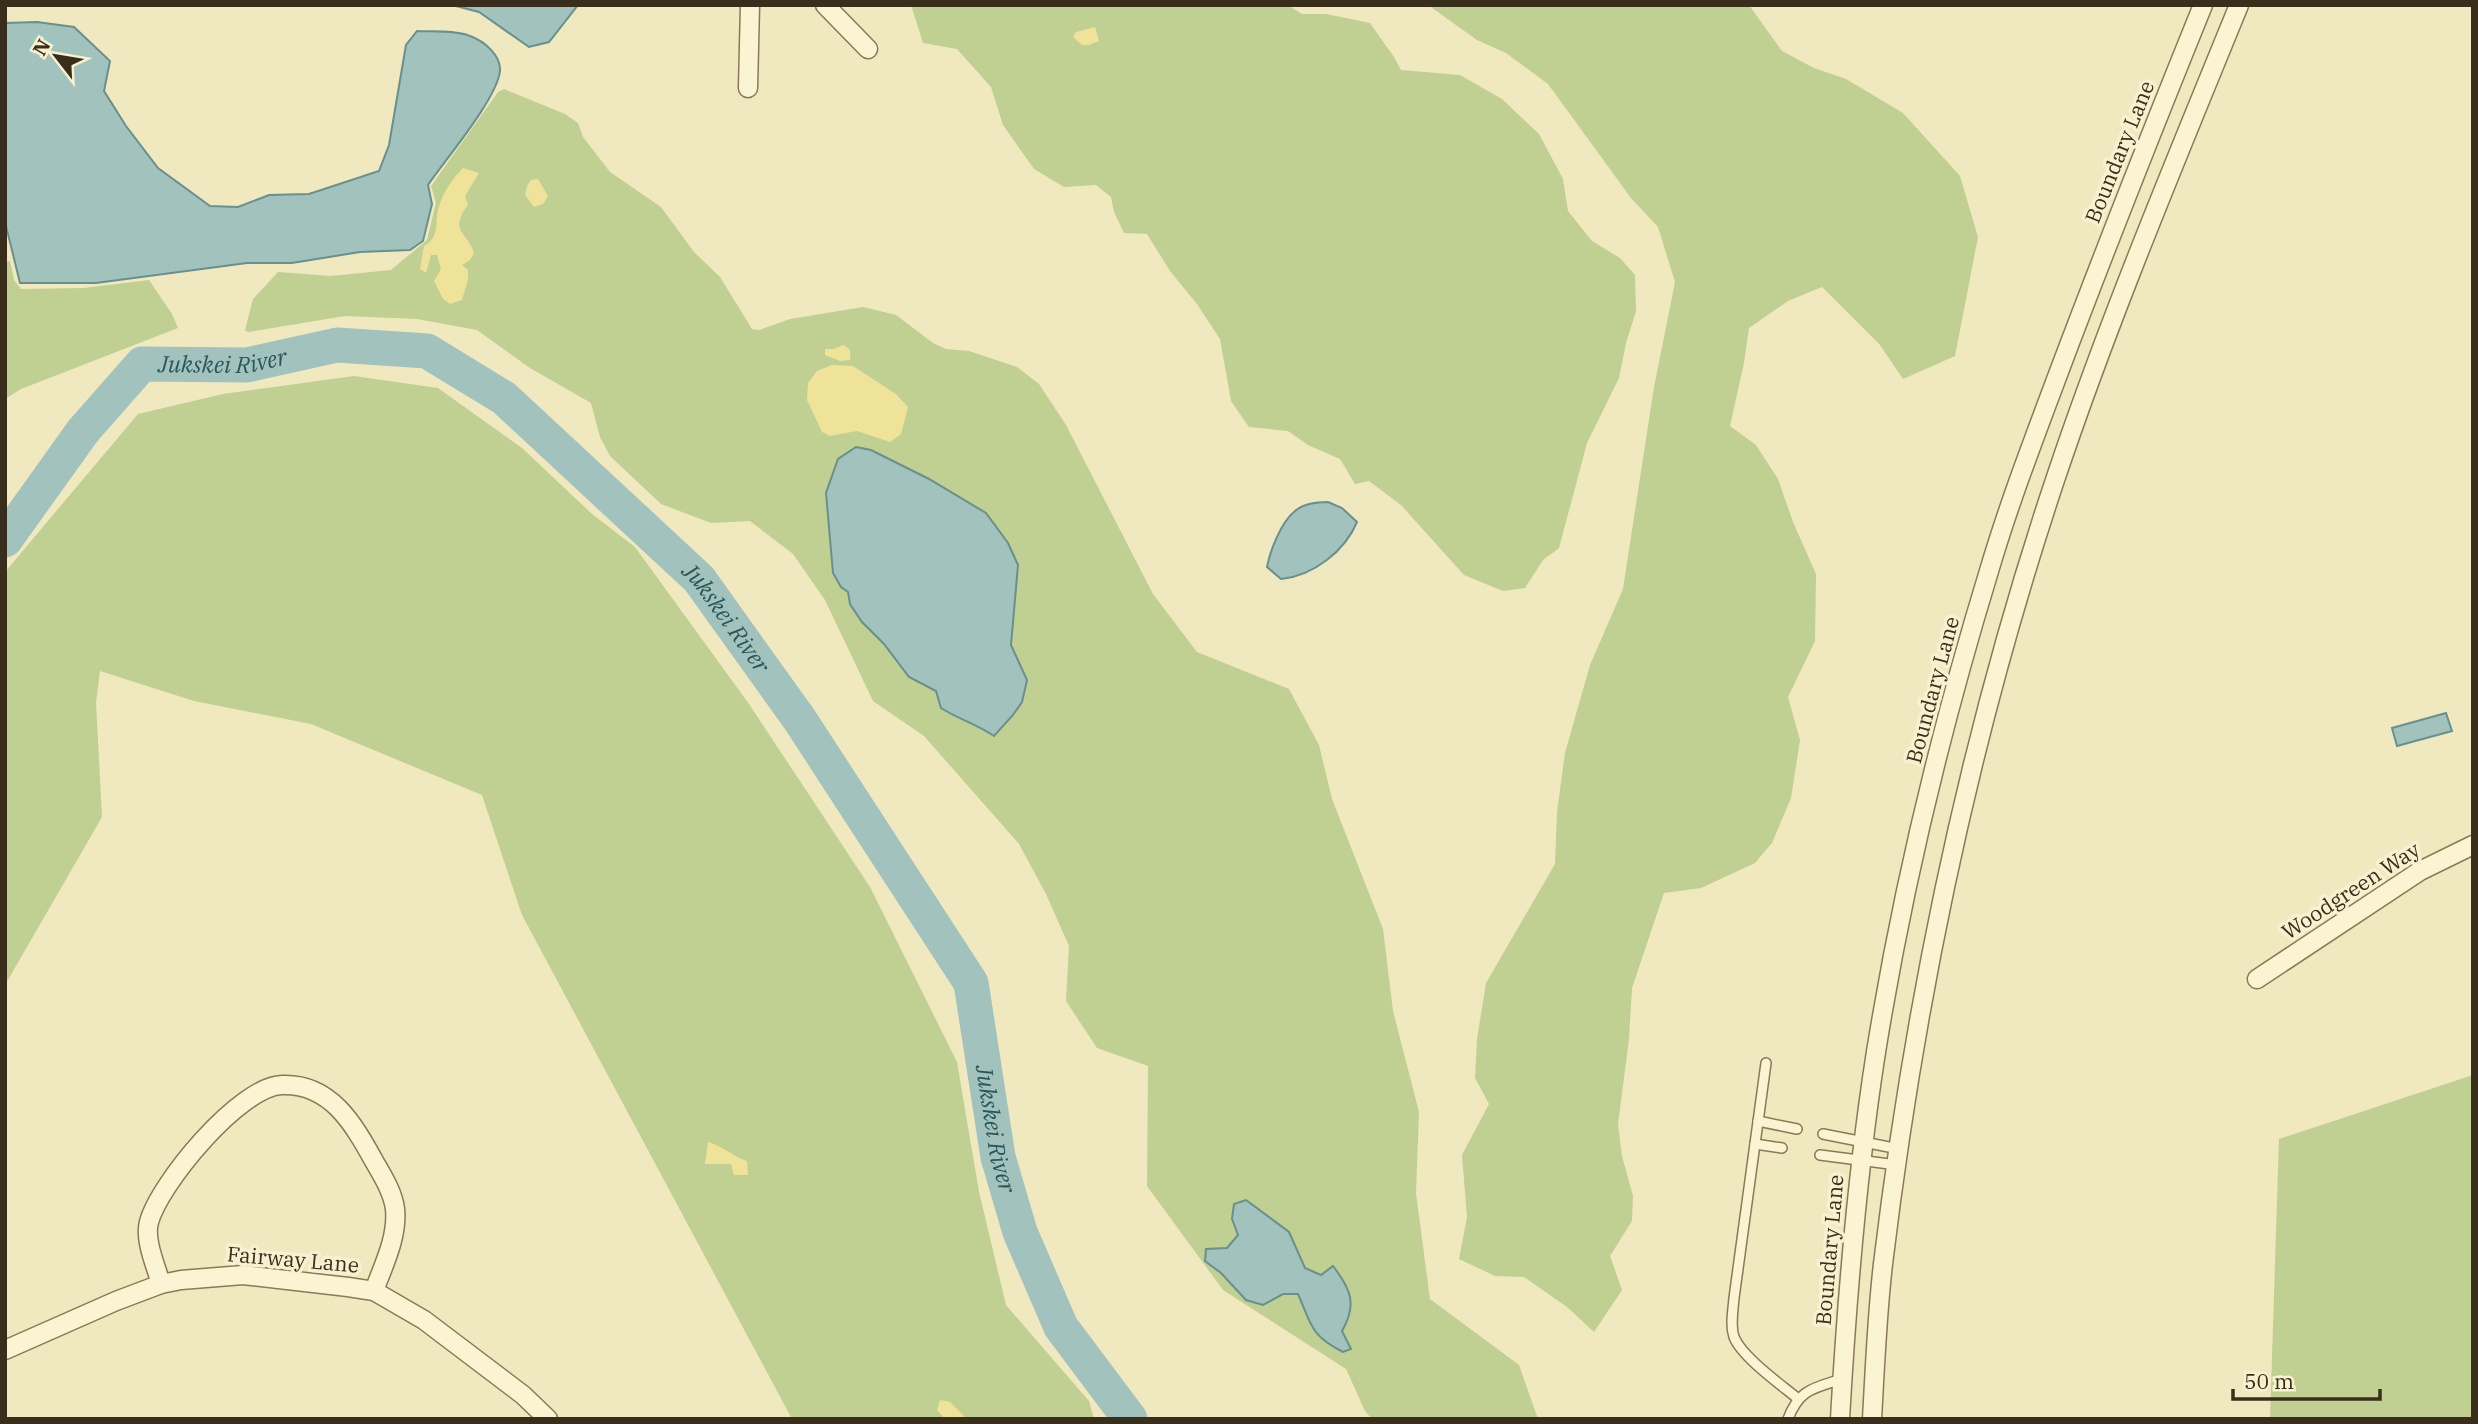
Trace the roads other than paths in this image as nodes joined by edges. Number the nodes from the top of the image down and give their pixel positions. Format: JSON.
{"nodes":[{"id":1,"x":750,"y":5,"type":"edge"},
{"id":2,"x":825,"y":5,"type":"edge"},
{"id":3,"x":2203,"y":5,"type":"edge"},
{"id":4,"x":2239,"y":5,"type":"edge"},
{"id":5,"x":868,"y":49,"type":"dead end"},
{"id":6,"x":748,"y":88,"type":"dead end"},
{"id":7,"x":2473,"y":845,"type":"edge"},
{"id":8,"x":2257,"y":979,"type":"dead end"},
{"id":9,"x":1766,"y":1063,"type":"dead end"},
{"id":10,"x":1758,"y":1121,"type":"junction"},
{"id":11,"x":1797,"y":1129,"type":"dead end"},
{"id":12,"x":1823,"y":1134,"type":"dead end"},
{"id":13,"x":1755,"y":1144,"type":"junction"},
{"id":14,"x":1782,"y":1148,"type":"dead end"},
{"id":15,"x":1863,"y":1151,"type":"junction"},
{"id":16,"x":1820,"y":1155,"type":"dead end"},
{"id":17,"x":1898,"y":1157,"type":"junction"},
{"id":18,"x":161,"y":1284,"type":"junction"},
{"id":19,"x":374,"y":1291,"type":"junction"},
{"id":20,"x":5,"y":1350,"type":"edge"},
{"id":21,"x":1842,"y":1379,"type":"junction"},
{"id":22,"x":1797,"y":1398,"type":"junction"},
{"id":23,"x":548,"y":1419,"type":"edge"},
{"id":24,"x":1788,"y":1419,"type":"edge"},
{"id":25,"x":1840,"y":1419,"type":"edge"},
{"id":26,"x":1872,"y":1419,"type":"edge"}],
"edges":[{"from":1,"to":6,"type":"street"},
{"from":2,"to":5,"type":"street"},
{"from":3,"to":15,"type":"street","name":"Boundary Lane"},
{"from":4,"to":17,"type":"street"},
{"from":7,"to":8,"type":"street","name":"Woodgreen Way"},
{"from":9,"to":10,"type":"lane"},
{"from":10,"to":11,"type":"lane"},
{"from":10,"to":13,"type":"lane"},
{"from":12,"to":15,"type":"lane"},
{"from":13,"to":14,"type":"lane"},
{"from":13,"to":22,"type":"lane"},
{"from":15,"to":16,"type":"lane"},
{"from":15,"to":17,"type":"lane"},
{"from":15,"to":17,"type":"lane"},
{"from":15,"to":21,"type":"street","name":"Boundary Lane"},
{"from":17,"to":26,"type":"street"},
{"from":18,"to":19,"type":"street","name":"Fairway Lane"},
{"from":18,"to":19,"type":"street"},
{"from":18,"to":20,"type":"street","name":"Fairway Lane"},
{"from":19,"to":23,"type":"street","name":"Fairway Lane"},
{"from":21,"to":22,"type":"lane"},
{"from":21,"to":25,"type":"street","name":"Boundary Lane"},
{"from":22,"to":24,"type":"lane"}]}
